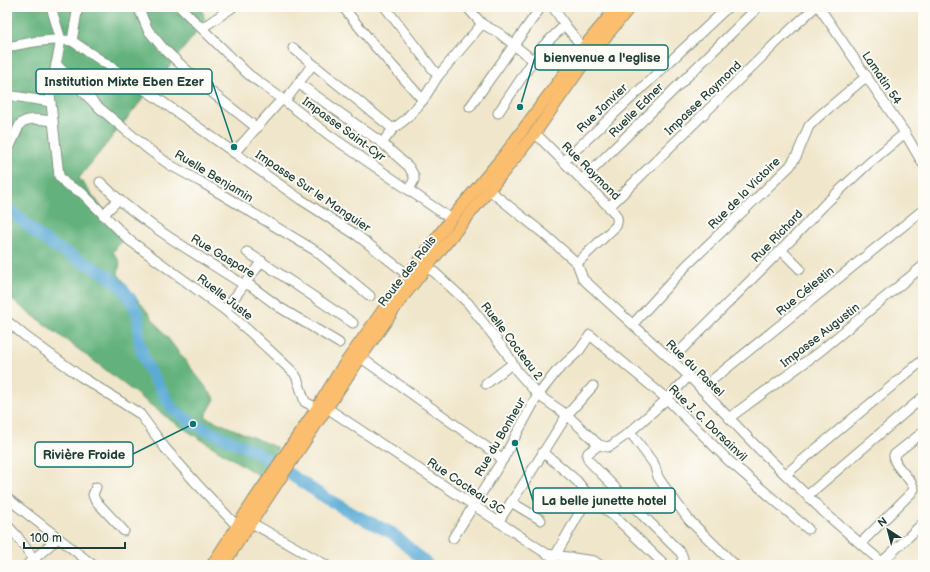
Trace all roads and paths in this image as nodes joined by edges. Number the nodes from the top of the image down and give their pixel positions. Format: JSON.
{"nodes":[{"id":1,"x":51,"y":7,"type":"edge"},
{"id":2,"x":78,"y":7,"type":"edge"},
{"id":3,"x":138,"y":7,"type":"edge"},
{"id":4,"x":180,"y":7,"type":"edge"},
{"id":5,"x":233,"y":7,"type":"edge"},
{"id":6,"x":344,"y":7,"type":"edge"},
{"id":7,"x":385,"y":7,"type":"edge"},
{"id":8,"x":467,"y":7,"type":"edge"},
{"id":9,"x":541,"y":7,"type":"edge"},
{"id":10,"x":553,"y":7,"type":"edge"},
{"id":11,"x":617,"y":7,"type":"edge"},
{"id":12,"x":630,"y":7,"type":"edge"},
{"id":13,"x":728,"y":7,"type":"edge"},
{"id":14,"x":758,"y":7,"type":"edge"},
{"id":15,"x":815,"y":7,"type":"edge"},
{"id":16,"x":819,"y":7,"type":"edge"},
{"id":17,"x":482,"y":24,"type":"junction"},
{"id":18,"x":565,"y":25,"type":"junction"},
{"id":19,"x":202,"y":28,"type":"junction"},
{"id":20,"x":61,"y":40,"type":"junction"},
{"id":21,"x":72,"y":42,"type":"junction"},
{"id":22,"x":514,"y":46,"type":"junction"},
{"id":23,"x":7,"y":47,"type":"edge"},
{"id":24,"x":293,"y":48,"type":"dead end"},
{"id":25,"x":583,"y":48,"type":"junction"},
{"id":26,"x":534,"y":61,"type":"junction"},
{"id":27,"x":56,"y":64,"type":"junction"},
{"id":28,"x":313,"y":64,"type":"junction"},
{"id":29,"x":438,"y":76,"type":"junction"},
{"id":30,"x":867,"y":76,"type":"junction"},
{"id":31,"x":298,"y":83,"type":"junction"},
{"id":32,"x":7,"y":95,"type":"edge"},
{"id":33,"x":284,"y":100,"type":"junction"},
{"id":34,"x":423,"y":100,"type":"junction"},
{"id":35,"x":51,"y":102,"type":"junction"},
{"id":36,"x":470,"y":107,"type":"dead end"},
{"id":37,"x":498,"y":113,"type":"dead end"},
{"id":38,"x":53,"y":121,"type":"junction"},
{"id":39,"x":257,"y":128,"type":"junction"},
{"id":40,"x":393,"y":129,"type":"junction"},
{"id":41,"x":535,"y":133,"type":"junction"},
{"id":42,"x":905,"y":133,"type":"junction"},
{"id":43,"x":382,"y":144,"type":"junction"},
{"id":44,"x":7,"y":153,"type":"edge"},
{"id":45,"x":234,"y":153,"type":"junction"},
{"id":46,"x":564,"y":161,"type":"junction"},
{"id":47,"x":923,"y":164,"type":"edge"},
{"id":48,"x":582,"y":180,"type":"junction"},
{"id":49,"x":100,"y":182,"type":"dead end"},
{"id":50,"x":409,"y":190,"type":"junction"},
{"id":51,"x":489,"y":190,"type":"junction"},
{"id":52,"x":118,"y":200,"type":"junction"},
{"id":53,"x":609,"y":207,"type":"junction"},
{"id":54,"x":923,"y":210,"type":"edge"},
{"id":55,"x":103,"y":215,"type":"junction"},
{"id":56,"x":451,"y":219,"type":"junction"},
{"id":57,"x":781,"y":250,"type":"junction"},
{"id":58,"x":247,"y":252,"type":"dead end"},
{"id":59,"x":262,"y":261,"type":"junction"},
{"id":60,"x":577,"y":263,"type":"junction"},
{"id":61,"x":923,"y":266,"type":"edge"},
{"id":62,"x":425,"y":269,"type":"junction"},
{"id":63,"x":800,"y":269,"type":"dead end"},
{"id":64,"x":408,"y":275,"type":"junction"},
{"id":65,"x":245,"y":284,"type":"junction"},
{"id":66,"x":370,"y":296,"type":"dead end"},
{"id":67,"x":224,"y":310,"type":"junction"},
{"id":68,"x":7,"y":322,"type":"edge"},
{"id":69,"x":353,"y":323,"type":"dead end"},
{"id":70,"x":633,"y":324,"type":"junction"},
{"id":71,"x":590,"y":334,"type":"joint"},
{"id":72,"x":339,"y":343,"type":"dead end"},
{"id":73,"x":360,"y":357,"type":"junction"},
{"id":74,"x":671,"y":360,"type":"junction"},
{"id":75,"x":923,"y":360,"type":"edge"},
{"id":76,"x":512,"y":364,"type":"junction"},
{"id":77,"x":689,"y":376,"type":"junction"},
{"id":78,"x":486,"y":384,"type":"dead end"},
{"id":79,"x":593,"y":386,"type":"dead end"},
{"id":80,"x":701,"y":389,"type":"junction"},
{"id":81,"x":538,"y":395,"type":"junction"},
{"id":82,"x":923,"y":397,"type":"edge"},
{"id":83,"x":668,"y":400,"type":"junction"},
{"id":84,"x":322,"y":408,"type":"junction"},
{"id":85,"x":567,"y":415,"type":"junction"},
{"id":86,"x":728,"y":418,"type":"junction"},
{"id":87,"x":630,"y":432,"type":"junction"},
{"id":88,"x":923,"y":432,"type":"edge"},
{"id":89,"x":599,"y":445,"type":"junction"},
{"id":90,"x":543,"y":452,"type":"junction"},
{"id":91,"x":503,"y":459,"type":"junction"},
{"id":92,"x":786,"y":474,"type":"junction"},
{"id":93,"x":96,"y":486,"type":"dead end"},
{"id":94,"x":808,"y":495,"type":"junction"},
{"id":95,"x":589,"y":496,"type":"junction"},
{"id":96,"x":7,"y":498,"type":"edge"},
{"id":97,"x":511,"y":502,"type":"junction"},
{"id":98,"x":257,"y":503,"type":"junction"},
{"id":99,"x":473,"y":505,"type":"junction"},
{"id":100,"x":541,"y":520,"type":"dead end"},
{"id":101,"x":250,"y":522,"type":"junction"},
{"id":102,"x":498,"y":522,"type":"junction"},
{"id":103,"x":923,"y":523,"type":"edge"},
{"id":104,"x":7,"y":525,"type":"edge"},
{"id":105,"x":237,"y":526,"type":"junction"},
{"id":106,"x":808,"y":529,"type":"dead end"},
{"id":107,"x":124,"y":531,"type":"dead end"},
{"id":108,"x":58,"y":538,"type":"junction"},
{"id":109,"x":453,"y":538,"type":"dead end"},
{"id":110,"x":861,"y":544,"type":"junction"},
{"id":111,"x":555,"y":556,"type":"junction"},
{"id":112,"x":33,"y":563,"type":"edge"},
{"id":113,"x":883,"y":563,"type":"edge"},
{"id":114,"x":93,"y":565,"type":"edge"},
{"id":115,"x":212,"y":565,"type":"edge"},
{"id":116,"x":223,"y":565,"type":"edge"},
{"id":117,"x":326,"y":565,"type":"edge"},
{"id":118,"x":550,"y":565,"type":"edge"},
{"id":119,"x":600,"y":565,"type":"edge"},
{"id":120,"x":665,"y":565,"type":"edge"},
{"id":121,"x":680,"y":565,"type":"edge"},
{"id":122,"x":735,"y":565,"type":"edge"}],
"edges":[{"from":1,"to":20,"type":"street"},
{"from":2,"to":21,"type":"street"},
{"from":3,"to":39,"type":"street"},
{"from":4,"to":19,"type":"street","name":"Impasse Saint-Cyr"},
{"from":5,"to":19,"type":"street"},
{"from":6,"to":34,"type":"street"},
{"from":7,"to":29,"type":"street"},
{"from":8,"to":17,"type":"street"},
{"from":9,"to":22,"type":"street"},
{"from":10,"to":18,"type":"street"},
{"from":11,"to":25,"type":"main road","name":"Route des Rails"},
{"from":12,"to":41,"type":"main road","name":"Route des Rails"},
{"from":13,"to":46,"type":"street","name":"Rue Janvier"},
{"from":14,"to":48,"type":"street","name":"Ruelle Edner"},
{"from":15,"to":53,"type":"street","name":"Impasse Raymond"},
{"from":16,"to":30,"type":"street","name":"Lamatin 54"},
{"from":17,"to":22,"type":"street"},
{"from":17,"to":29,"type":"street"},
{"from":18,"to":25,"type":"street"},
{"from":18,"to":26,"type":"street"},
{"from":19,"to":33,"type":"street","name":"Impasse Saint-Cyr"},
{"from":20,"to":21,"type":"street","name":"Impasse Sur le Manguier"},
{"from":20,"to":23,"type":"street","name":"Impasse Sur le Manguier"},
{"from":20,"to":27,"type":"street","name":"Ruelle Juste"},
{"from":21,"to":45,"type":"street","name":"Impasse Sur le Manguier"},
{"from":22,"to":26,"type":"street"},
{"from":22,"to":36,"type":"street"},
{"from":24,"to":28,"type":"street"},
{"from":25,"to":56,"type":"main road","name":"Route des Rails"},
{"from":26,"to":37,"type":"street"},
{"from":27,"to":35,"type":"street","name":"Ruelle Juste"},
{"from":27,"to":66,"type":"street","name":"Ruelle Benjamin"},
{"from":28,"to":31,"type":"street"},
{"from":28,"to":40,"type":"street"},
{"from":29,"to":34,"type":"street"},
{"from":30,"to":42,"type":"street","name":"Lamatin 54"},
{"from":30,"to":70,"type":"street","name":"Rue de la Victoire"},
{"from":31,"to":33,"type":"street"},
{"from":31,"to":43,"type":"street"},
{"from":32,"to":35,"type":"street"},
{"from":33,"to":39,"type":"street"},
{"from":33,"to":50,"type":"street","name":"Impasse Saint-Cyr"},
{"from":34,"to":40,"type":"street"},
{"from":35,"to":38,"type":"street","name":"Ruelle Juste"},
{"from":38,"to":44,"type":"street"},
{"from":38,"to":55,"type":"street","name":"Ruelle Juste"},
{"from":39,"to":45,"type":"street"},
{"from":40,"to":43,"type":"street"},
{"from":41,"to":46,"type":"street","name":"Rue Raymond"},
{"from":41,"to":51,"type":"main road","name":"Route des Rails"},
{"from":42,"to":47,"type":"street","name":"Lamatin 54"},
{"from":42,"to":57,"type":"street","name":"Rue Richard"},
{"from":43,"to":50,"type":"street"},
{"from":45,"to":64,"type":"street","name":"Impasse Sur le Manguier"},
{"from":46,"to":48,"type":"street","name":"Rue Raymond"},
{"from":48,"to":53,"type":"street","name":"Rue Raymond"},
{"from":49,"to":52,"type":"street","name":"Rue Gaspare"},
{"from":50,"to":56,"type":"street","name":"Impasse Saint-Cyr"},
{"from":51,"to":60,"type":"street","name":"Rue du Pastel"},
{"from":51,"to":62,"type":"main road","name":"Route des Rails"},
{"from":52,"to":55,"type":"street"},
{"from":52,"to":65,"type":"street","name":"Rue Gaspare"},
{"from":53,"to":60,"type":"street","name":"Rue Raymond"},
{"from":54,"to":80,"type":"street","name":"Rue Célestin"},
{"from":55,"to":67,"type":"street","name":"Ruelle Juste"},
{"from":56,"to":64,"type":"main road","name":"Route des Rails"},
{"from":57,"to":63,"type":"street"},
{"from":57,"to":74,"type":"street","name":"Rue Richard"},
{"from":58,"to":59,"type":"street"},
{"from":59,"to":65,"type":"street"},
{"from":59,"to":69,"type":"street"},
{"from":60,"to":70,"type":"street","name":"Rue du Pastel"},
{"from":61,"to":86,"type":"street","name":"Impasse Augustin"},
{"from":62,"to":73,"type":"main road","name":"Route des Rails"},
{"from":62,"to":76,"type":"street","name":"Ruelle Cocteau 2"},
{"from":64,"to":84,"type":"main road","name":"Route des Rails"},
{"from":65,"to":67,"type":"street"},
{"from":65,"to":72,"type":"street","name":"Rue Gaspare"},
{"from":67,"to":84,"type":"street","name":"Ruelle Juste"},
{"from":68,"to":105,"type":"street"},
{"from":70,"to":74,"type":"street","name":"Rue du Pastel"},
{"from":71,"to":81,"type":"street","name":"Rue du Bonheur"},
{"from":71,"to":83,"type":"street","name":"Rue J. C. Dorsainvil"},
{"from":73,"to":84,"type":"main road","name":"Route des Rails"},
{"from":73,"to":91,"type":"street"},
{"from":74,"to":77,"type":"street","name":"Rue du Pastel"},
{"from":75,"to":92,"type":"street"},
{"from":76,"to":78,"type":"street"},
{"from":76,"to":81,"type":"street","name":"Ruelle Cocteau 2"},
{"from":77,"to":80,"type":"street","name":"Rue du Pastel"},
{"from":77,"to":83,"type":"street"},
{"from":79,"to":85,"type":"street"},
{"from":80,"to":86,"type":"street","name":"Rue du Pastel"},
{"from":81,"to":85,"type":"street","name":"Ruelle Cocteau 2"},
{"from":81,"to":91,"type":"street","name":"Rue du Bonheur"},
{"from":82,"to":94,"type":"street"},
{"from":83,"to":87,"type":"street"},
{"from":83,"to":106,"type":"street","name":"Rue J. C. Dorsainvil"},
{"from":84,"to":98,"type":"main road","name":"Route des Rails"},
{"from":84,"to":99,"type":"street","name":"Rue Cocteau 3C"},
{"from":85,"to":89,"type":"street","name":"Ruelle Cocteau 2"},
{"from":85,"to":90,"type":"street"},
{"from":86,"to":92,"type":"street","name":"Rue du Pastel"},
{"from":87,"to":89,"type":"street"},
{"from":87,"to":122,"type":"street"},
{"from":88,"to":110,"type":"street"},
{"from":89,"to":121,"type":"street"},
{"from":90,"to":95,"type":"street"},
{"from":90,"to":97,"type":"street"},
{"from":91,"to":99,"type":"street","name":"Rue du Bonheur"},
{"from":92,"to":94,"type":"street","name":"Rue du Pastel"},
{"from":93,"to":107,"type":"street"},
{"from":94,"to":110,"type":"street","name":"Rue du Pastel"},
{"from":95,"to":111,"type":"street"},
{"from":95,"to":120,"type":"street"},
{"from":96,"to":108,"type":"street"},
{"from":97,"to":100,"type":"street"},
{"from":97,"to":102,"type":"street"},
{"from":98,"to":101,"type":"main road","name":"Route des Rails"},
{"from":98,"to":105,"type":"main road","name":"Route des Rails"},
{"from":99,"to":102,"type":"street","name":"Rue Cocteau 3C"},
{"from":99,"to":109,"type":"street","name":"Rue du Bonheur"},
{"from":101,"to":116,"type":"main road","name":"Route des Rails"},
{"from":101,"to":117,"type":"street"},
{"from":102,"to":111,"type":"street","name":"Rue Cocteau 3C"},
{"from":103,"to":113,"type":"street"},
{"from":104,"to":112,"type":"street"},
{"from":105,"to":115,"type":"main road","name":"Route des Rails"},
{"from":108,"to":112,"type":"street"},
{"from":108,"to":114,"type":"street"},
{"from":110,"to":113,"type":"street","name":"Rue du Pastel"},
{"from":111,"to":118,"type":"street"},
{"from":111,"to":119,"type":"street","name":"Rue Cocteau 3C"}]}
